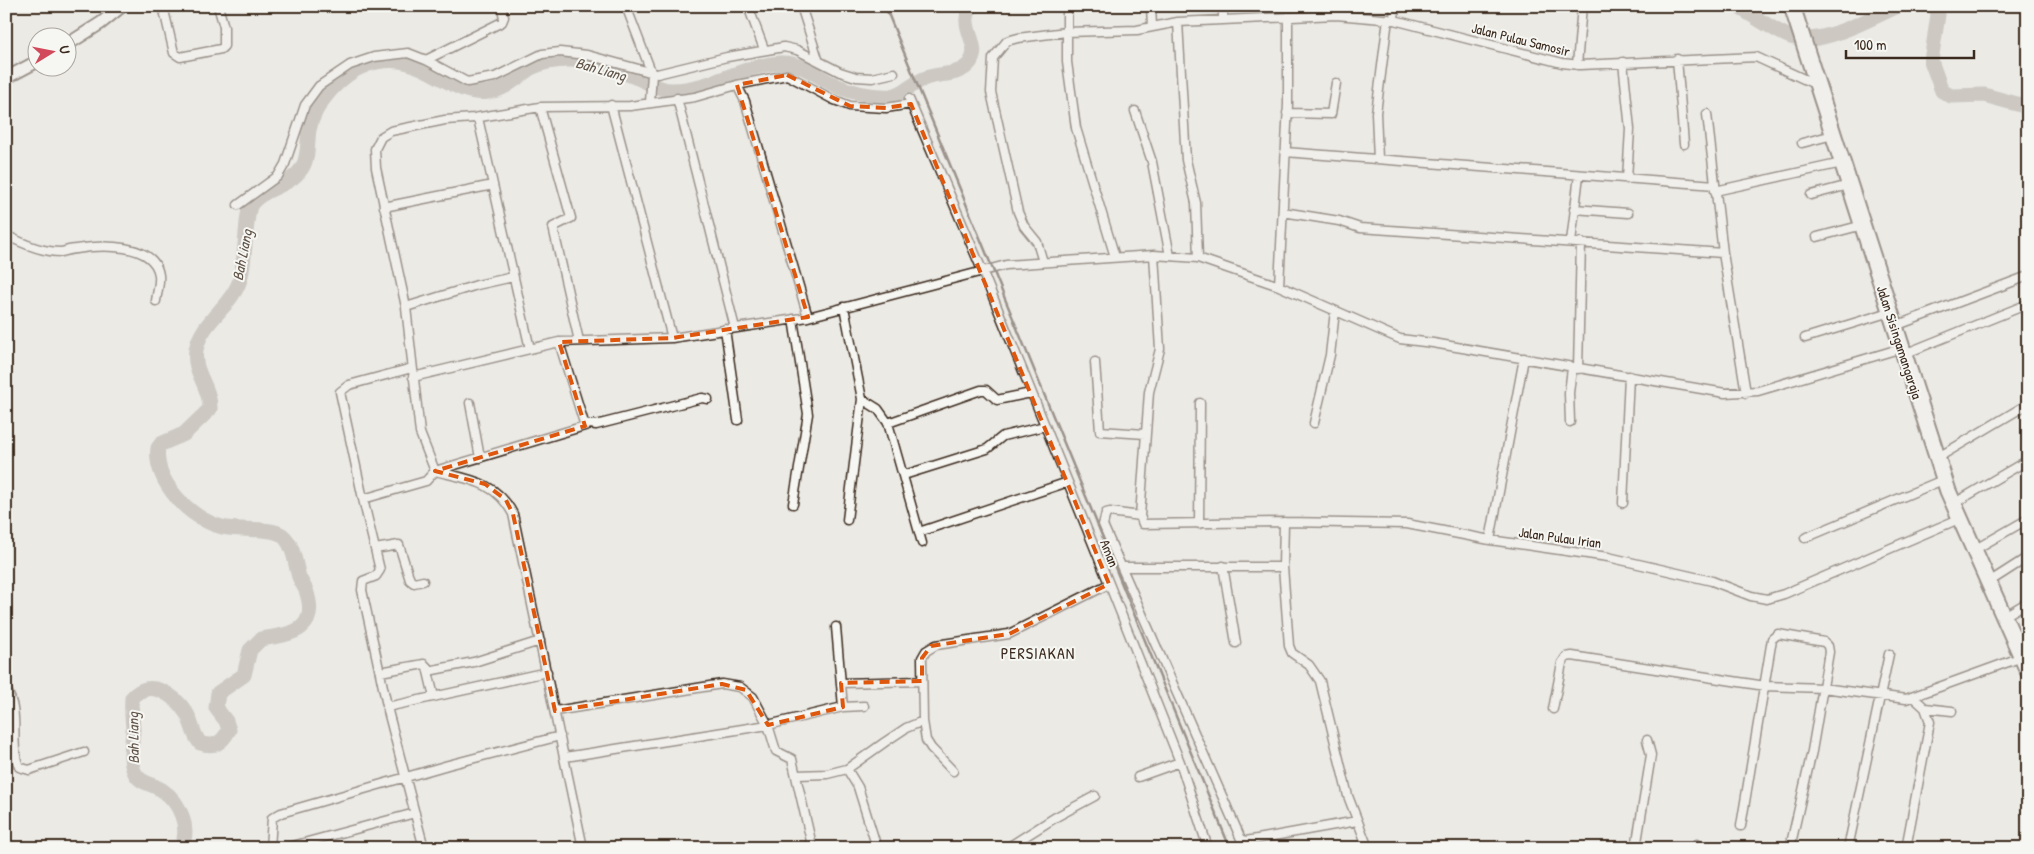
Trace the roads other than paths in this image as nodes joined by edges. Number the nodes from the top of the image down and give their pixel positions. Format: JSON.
{"nodes":[{"id":1,"x":163,"y":6,"type":"edge"},
{"id":2,"x":218,"y":6,"type":"edge"},
{"id":3,"x":501,"y":6,"type":"edge"},
{"id":4,"x":626,"y":6,"type":"edge"},
{"id":5,"x":748,"y":6,"type":"edge"},
{"id":6,"x":802,"y":6,"type":"edge"},
{"id":7,"x":1068,"y":6,"type":"edge"},
{"id":8,"x":1151,"y":6,"type":"edge"},
{"id":9,"x":1223,"y":6,"type":"edge"},
{"id":10,"x":1395,"y":6,"type":"edge"},
{"id":11,"x":1582,"y":6,"type":"edge"},
{"id":12,"x":1792,"y":6,"type":"edge"},
{"id":13,"x":119,"y":7,"type":"edge"},
{"id":14,"x":1288,"y":17,"type":"junction"},
{"id":15,"x":1391,"y":19,"type":"junction"},
{"id":16,"x":1223,"y":20,"type":"junction"},
{"id":17,"x":1178,"y":22,"type":"junction"},
{"id":18,"x":1152,"y":27,"type":"junction"},
{"id":19,"x":1066,"y":32,"type":"junction"},
{"id":20,"x":78,"y":38,"type":"edge"},
{"id":21,"x":764,"y":50,"type":"junction"},
{"id":22,"x":818,"y":59,"type":"junction"},
{"id":23,"x":1677,"y":59,"type":"junction"},
{"id":24,"x":426,"y":60,"type":"junction"},
{"id":25,"x":1623,"y":62,"type":"junction"},
{"id":26,"x":1577,"y":64,"type":"junction"},
{"id":27,"x":28,"y":67,"type":"edge"},
{"id":28,"x":894,"y":73,"type":"dead end"},
{"id":29,"x":652,"y":76,"type":"junction"},
{"id":30,"x":6,"y":78,"type":"edge"},
{"id":31,"x":1336,"y":83,"type":"dead end"},
{"id":32,"x":737,"y":85,"type":"junction"},
{"id":33,"x":1817,"y":85,"type":"junction"},
{"id":34,"x":678,"y":98,"type":"junction"},
{"id":35,"x":651,"y":99,"type":"junction"},
{"id":36,"x":611,"y":105,"type":"junction"},
{"id":37,"x":540,"y":107,"type":"junction"},
{"id":38,"x":1135,"y":111,"type":"dead end"},
{"id":39,"x":1287,"y":113,"type":"junction"},
{"id":40,"x":1707,"y":114,"type":"dead end"},
{"id":41,"x":478,"y":118,"type":"junction"},
{"id":42,"x":1832,"y":135,"type":"junction"},
{"id":43,"x":1802,"y":143,"type":"dead end"},
{"id":44,"x":1684,"y":144,"type":"dead end"},
{"id":45,"x":1285,"y":152,"type":"junction"},
{"id":46,"x":1378,"y":159,"type":"junction"},
{"id":47,"x":1842,"y":163,"type":"junction"},
{"id":48,"x":1579,"y":175,"type":"junction"},
{"id":49,"x":1626,"y":179,"type":"junction"},
{"id":50,"x":1849,"y":184,"type":"junction"},
{"id":51,"x":493,"y":185,"type":"junction"},
{"id":52,"x":1715,"y":188,"type":"junction"},
{"id":53,"x":1811,"y":195,"type":"dead end"},
{"id":54,"x":238,"y":206,"type":"dead end"},
{"id":55,"x":384,"y":207,"type":"junction"},
{"id":56,"x":1574,"y":209,"type":"junction"},
{"id":57,"x":1283,"y":212,"type":"junction"},
{"id":58,"x":1628,"y":213,"type":"dead end"},
{"id":59,"x":1862,"y":225,"type":"junction"},
{"id":60,"x":6,"y":236,"type":"edge"},
{"id":61,"x":1818,"y":236,"type":"dead end"},
{"id":62,"x":1571,"y":242,"type":"junction"},
{"id":63,"x":1581,"y":242,"type":"junction"},
{"id":64,"x":1723,"y":253,"type":"junction"},
{"id":65,"x":1154,"y":255,"type":"junction"},
{"id":66,"x":1170,"y":256,"type":"junction"},
{"id":67,"x":1114,"y":257,"type":"junction"},
{"id":68,"x":1198,"y":258,"type":"junction"},
{"id":69,"x":1043,"y":262,"type":"junction"},
{"id":70,"x":982,"y":270,"type":"junction"},
{"id":71,"x":2028,"y":276,"type":"edge"},
{"id":72,"x":514,"y":278,"type":"junction"},
{"id":73,"x":1279,"y":286,"type":"junction"},
{"id":74,"x":156,"y":301,"type":"dead end"},
{"id":75,"x":2028,"y":304,"type":"edge"},
{"id":76,"x":406,"y":307,"type":"junction"},
{"id":77,"x":844,"y":307,"type":"junction"},
{"id":78,"x":1336,"y":311,"type":"junction"},
{"id":79,"x":808,"y":317,"type":"junction"},
{"id":80,"x":793,"y":319,"type":"junction"},
{"id":81,"x":1893,"y":319,"type":"junction"},
{"id":82,"x":734,"y":328,"type":"junction"},
{"id":83,"x":725,"y":329,"type":"junction"},
{"id":84,"x":672,"y":338,"type":"junction"},
{"id":85,"x":1805,"y":338,"type":"dead end"},
{"id":86,"x":579,"y":341,"type":"junction"},
{"id":87,"x":559,"y":342,"type":"junction"},
{"id":88,"x":530,"y":349,"type":"junction"},
{"id":89,"x":1903,"y":351,"type":"junction"},
{"id":90,"x":1524,"y":358,"type":"junction"},
{"id":91,"x":1095,"y":362,"type":"dead end"},
{"id":92,"x":412,"y":368,"type":"junction"},
{"id":93,"x":1575,"y":368,"type":"junction"},
{"id":94,"x":1629,"y":376,"type":"junction"},
{"id":95,"x":413,"y":377,"type":"junction"},
{"id":96,"x":1031,"y":393,"type":"junction"},
{"id":97,"x":1746,"y":393,"type":"junction"},
{"id":98,"x":708,"y":399,"type":"dead end"},
{"id":99,"x":862,"y":399,"type":"junction"},
{"id":100,"x":470,"y":403,"type":"dead end"},
{"id":101,"x":1200,"y":403,"type":"dead end"},
{"id":102,"x":2028,"y":404,"type":"edge"},
{"id":103,"x":738,"y":420,"type":"dead end"},
{"id":104,"x":1570,"y":422,"type":"dead end"},
{"id":105,"x":888,"y":423,"type":"junction"},
{"id":106,"x":1314,"y":423,"type":"dead end"},
{"id":107,"x":588,"y":425,"type":"junction"},
{"id":108,"x":1045,"y":426,"type":"junction"},
{"id":109,"x":1145,"y":434,"type":"junction"},
{"id":110,"x":480,"y":458,"type":"junction"},
{"id":111,"x":1937,"y":458,"type":"junction"},
{"id":112,"x":2028,"y":460,"type":"edge"},
{"id":113,"x":435,"y":471,"type":"junction"},
{"id":114,"x":904,"y":475,"type":"junction"},
{"id":115,"x":1945,"y":479,"type":"junction"},
{"id":116,"x":1068,"y":482,"type":"junction"},
{"id":117,"x":363,"y":499,"type":"junction"},
{"id":118,"x":1623,"y":503,"type":"dead end"},
{"id":119,"x":793,"y":504,"type":"dead end"},
{"id":120,"x":1953,"y":504,"type":"junction"},
{"id":121,"x":1140,"y":516,"type":"junction"},
{"id":122,"x":1961,"y":518,"type":"junction"},
{"id":123,"x":2028,"y":519,"type":"edge"},
{"id":124,"x":847,"y":520,"type":"dead end"},
{"id":125,"x":1284,"y":522,"type":"junction"},
{"id":126,"x":1199,"y":524,"type":"junction"},
{"id":127,"x":919,"y":532,"type":"junction"},
{"id":128,"x":1805,"y":538,"type":"dead end"},
{"id":129,"x":1490,"y":540,"type":"junction"},
{"id":130,"x":922,"y":543,"type":"dead end"},
{"id":131,"x":375,"y":549,"type":"junction"},
{"id":132,"x":1974,"y":550,"type":"junction"},
{"id":133,"x":2028,"y":557,"type":"edge"},
{"id":134,"x":1223,"y":566,"type":"junction"},
{"id":135,"x":1122,"y":567,"type":"junction"},
{"id":136,"x":1283,"y":567,"type":"junction"},
{"id":137,"x":423,"y":581,"type":"dead end"},
{"id":138,"x":1989,"y":582,"type":"junction"},
{"id":139,"x":1108,"y":584,"type":"junction"},
{"id":140,"x":2028,"y":602,"type":"edge"},
{"id":141,"x":2003,"y":617,"type":"junction"},
{"id":142,"x":836,"y":627,"type":"dead end"},
{"id":143,"x":540,"y":641,"type":"junction"},
{"id":144,"x":1236,"y":643,"type":"dead end"},
{"id":145,"x":1888,"y":654,"type":"dead end"},
{"id":146,"x":2025,"y":664,"type":"edge"},
{"id":147,"x":428,"y":671,"type":"junction"},
{"id":148,"x":380,"y":672,"type":"junction"},
{"id":149,"x":547,"y":672,"type":"junction"},
{"id":150,"x":922,"y":681,"type":"junction"},
{"id":151,"x":841,"y":683,"type":"junction"},
{"id":152,"x":1766,"y":686,"type":"junction"},
{"id":153,"x":1823,"y":688,"type":"junction"},
{"id":154,"x":6,"y":689,"type":"edge"},
{"id":155,"x":1881,"y":696,"type":"junction"},
{"id":156,"x":434,"y":697,"type":"junction"},
{"id":157,"x":1913,"y":697,"type":"junction"},
{"id":158,"x":864,"y":706,"type":"dead end"},
{"id":159,"x":387,"y":707,"type":"junction"},
{"id":160,"x":843,"y":708,"type":"junction"},
{"id":161,"x":1925,"y":708,"type":"junction"},
{"id":162,"x":1553,"y":709,"type":"dead end"},
{"id":163,"x":555,"y":711,"type":"junction"},
{"id":164,"x":1952,"y":711,"type":"dead end"},
{"id":165,"x":923,"y":721,"type":"junction"},
{"id":166,"x":768,"y":725,"type":"junction"},
{"id":167,"x":560,"y":736,"type":"junction"},
{"id":168,"x":1647,"y":740,"type":"dead end"},
{"id":169,"x":84,"y":752,"type":"dead end"},
{"id":170,"x":565,"y":757,"type":"junction"},
{"id":171,"x":1180,"y":762,"type":"junction"},
{"id":172,"x":847,"y":769,"type":"junction"},
{"id":173,"x":953,"y":770,"type":"dead end"},
{"id":174,"x":798,"y":775,"type":"junction"},
{"id":175,"x":1138,"y":777,"type":"dead end"},
{"id":176,"x":406,"y":778,"type":"junction"},
{"id":177,"x":1095,"y":796,"type":"dead end"},
{"id":178,"x":415,"y":813,"type":"junction"},
{"id":179,"x":1357,"y":821,"type":"junction"},
{"id":180,"x":1741,"y":826,"type":"dead end"},
{"id":181,"x":1241,"y":839,"type":"junction"},
{"id":182,"x":270,"y":848,"type":"edge"},
{"id":183,"x":285,"y":848,"type":"edge"},
{"id":184,"x":424,"y":848,"type":"edge"},
{"id":185,"x":583,"y":848,"type":"edge"},
{"id":186,"x":806,"y":848,"type":"edge"},
{"id":187,"x":877,"y":848,"type":"edge"},
{"id":188,"x":1007,"y":848,"type":"edge"},
{"id":189,"x":1208,"y":848,"type":"edge"},
{"id":190,"x":1244,"y":848,"type":"edge"},
{"id":191,"x":1368,"y":848,"type":"edge"},
{"id":192,"x":1636,"y":848,"type":"edge"},
{"id":193,"x":1790,"y":848,"type":"edge"},
{"id":194,"x":1848,"y":848,"type":"edge"},
{"id":195,"x":1906,"y":848,"type":"edge"}],
"edges":[{"from":1,"to":2,"type":"street"},
{"from":3,"to":24,"type":"street"},
{"from":4,"to":29,"type":"street"},
{"from":5,"to":21,"type":"street"},
{"from":6,"to":22,"type":"street"},
{"from":7,"to":19,"type":"street"},
{"from":8,"to":18,"type":"street"},
{"from":9,"to":16,"type":"street"},
{"from":10,"to":15,"type":"street"},
{"from":11,"to":26,"type":"street"},
{"from":12,"to":33,"type":"highway","name":"Jalan Sisingamangaraja"},
{"from":13,"to":20,"type":"street"},
{"from":14,"to":15,"type":"street","name":"Jalan Pulau Samosir"},
{"from":14,"to":16,"type":"street","name":"Jalan Pulau Samosir"},
{"from":14,"to":39,"type":"street"},
{"from":15,"to":26,"type":"street","name":"Jalan Pulau Samosir"},
{"from":15,"to":46,"type":"street"},
{"from":16,"to":17,"type":"street","name":"Jalan Pulau Samosir"},
{"from":17,"to":18,"type":"street","name":"Jalan Pulau Samosir"},
{"from":17,"to":68,"type":"street"},
{"from":18,"to":19,"type":"street","name":"Jalan Pulau Samosir"},
{"from":19,"to":67,"type":"street"},
{"from":19,"to":69,"type":"street","name":"Jalan Pulau Samosir"},
{"from":21,"to":22,"type":"street"},
{"from":21,"to":29,"type":"street"},
{"from":22,"to":28,"type":"street"},
{"from":23,"to":25,"type":"street","name":"Jalan Pulau Samosir"},
{"from":23,"to":33,"type":"street","name":"Jalan Pulau Samosir"},
{"from":23,"to":44,"type":"street"},
{"from":24,"to":29,"type":"street"},
{"from":24,"to":54,"type":"street"},
{"from":25,"to":26,"type":"street","name":"Jalan Pulau Samosir"},
{"from":25,"to":49,"type":"street"},
{"from":27,"to":30,"type":"street"},
{"from":29,"to":35,"type":"street"},
{"from":31,"to":39,"type":"street"},
{"from":32,"to":34,"type":"street"},
{"from":32,"to":70,"type":"street","name":"Aman"},
{"from":32,"to":79,"type":"street"},
{"from":33,"to":42,"type":"highway","name":"Jalan Sisingamangaraja"},
{"from":34,"to":35,"type":"street"},
{"from":34,"to":82,"type":"street"},
{"from":35,"to":36,"type":"street"},
{"from":36,"to":37,"type":"street"},
{"from":36,"to":84,"type":"street"},
{"from":37,"to":41,"type":"street"},
{"from":37,"to":86,"type":"street"},
{"from":38,"to":66,"type":"street"},
{"from":39,"to":45,"type":"street"},
{"from":40,"to":52,"type":"street"},
{"from":41,"to":51,"type":"street"},
{"from":41,"to":55,"type":"street"},
{"from":42,"to":43,"type":"street"},
{"from":42,"to":47,"type":"highway","name":"Jalan Sisingamangaraja"},
{"from":45,"to":46,"type":"street"},
{"from":45,"to":57,"type":"street"},
{"from":46,"to":48,"type":"street"},
{"from":47,"to":50,"type":"highway","name":"Jalan Sisingamangaraja"},
{"from":47,"to":52,"type":"street"},
{"from":48,"to":49,"type":"street"},
{"from":48,"to":56,"type":"street"},
{"from":49,"to":52,"type":"street"},
{"from":50,"to":53,"type":"street"},
{"from":50,"to":59,"type":"highway","name":"Jalan Sisingamangaraja"},
{"from":51,"to":55,"type":"street"},
{"from":51,"to":72,"type":"street"},
{"from":52,"to":64,"type":"street"},
{"from":55,"to":76,"type":"street"},
{"from":56,"to":58,"type":"street"},
{"from":56,"to":62,"type":"street"},
{"from":57,"to":62,"type":"street"},
{"from":57,"to":73,"type":"street"},
{"from":59,"to":61,"type":"street"},
{"from":59,"to":81,"type":"highway","name":"Jalan Sisingamangaraja"},
{"from":60,"to":74,"type":"street"},
{"from":62,"to":63,"type":"street"},
{"from":63,"to":64,"type":"street"},
{"from":63,"to":93,"type":"street"},
{"from":64,"to":97,"type":"street"},
{"from":65,"to":66,"type":"street"},
{"from":65,"to":67,"type":"street"},
{"from":65,"to":109,"type":"street"},
{"from":66,"to":68,"type":"street"},
{"from":67,"to":69,"type":"street"},
{"from":68,"to":73,"type":"street"},
{"from":69,"to":70,"type":"street"},
{"from":70,"to":77,"type":"street"},
{"from":70,"to":96,"type":"street","name":"Aman"},
{"from":71,"to":81,"type":"street"},
{"from":72,"to":76,"type":"street"},
{"from":72,"to":88,"type":"street"},
{"from":73,"to":78,"type":"street"},
{"from":75,"to":89,"type":"street"},
{"from":76,"to":92,"type":"street"},
{"from":77,"to":79,"type":"street"},
{"from":77,"to":99,"type":"street"},
{"from":78,"to":90,"type":"street"},
{"from":78,"to":106,"type":"street"},
{"from":79,"to":80,"type":"street"},
{"from":80,"to":82,"type":"street"},
{"from":80,"to":119,"type":"street"},
{"from":81,"to":85,"type":"street"},
{"from":81,"to":89,"type":"highway","name":"Jalan Sisingamangaraja"},
{"from":82,"to":83,"type":"street"},
{"from":83,"to":84,"type":"street"},
{"from":83,"to":103,"type":"street"},
{"from":84,"to":86,"type":"street"},
{"from":86,"to":87,"type":"street"},
{"from":87,"to":88,"type":"street"},
{"from":87,"to":107,"type":"street"},
{"from":88,"to":95,"type":"street"},
{"from":89,"to":97,"type":"street"},
{"from":89,"to":111,"type":"highway","name":"Jalan Sisingamangaraja"},
{"from":90,"to":93,"type":"street"},
{"from":90,"to":129,"type":"street"},
{"from":91,"to":109,"type":"street"},
{"from":92,"to":95,"type":"street"},
{"from":92,"to":117,"type":"street"},
{"from":93,"to":94,"type":"street"},
{"from":93,"to":104,"type":"street"},
{"from":94,"to":97,"type":"street"},
{"from":94,"to":118,"type":"street"},
{"from":95,"to":113,"type":"street"},
{"from":96,"to":105,"type":"street"},
{"from":96,"to":108,"type":"street","name":"Aman"},
{"from":98,"to":107,"type":"street"},
{"from":99,"to":105,"type":"street"},
{"from":99,"to":124,"type":"street"},
{"from":100,"to":110,"type":"street"},
{"from":101,"to":126,"type":"street"},
{"from":102,"to":111,"type":"street"},
{"from":105,"to":114,"type":"street"},
{"from":107,"to":110,"type":"street"},
{"from":108,"to":114,"type":"street"},
{"from":108,"to":116,"type":"street","name":"Aman"},
{"from":109,"to":121,"type":"street"},
{"from":110,"to":113,"type":"street"},
{"from":111,"to":115,"type":"highway","name":"Jalan Sisingamangaraja"},
{"from":112,"to":120,"type":"street"},
{"from":113,"to":117,"type":"street"},
{"from":113,"to":143,"type":"street"},
{"from":114,"to":127,"type":"street"},
{"from":115,"to":120,"type":"highway","name":"Jalan Sisingamangaraja"},
{"from":115,"to":128,"type":"street"},
{"from":116,"to":127,"type":"street"},
{"from":116,"to":139,"type":"street","name":"Aman"},
{"from":117,"to":131,"type":"street"},
{"from":120,"to":122,"type":"highway","name":"Jalan Sisingamangaraja"},
{"from":121,"to":126,"type":"street","name":"Jalan Pulau Irian"},
{"from":121,"to":135,"type":"street","name":"Jalan Pulau Irian"},
{"from":122,"to":129,"type":"street","name":"Jalan Pulau Irian"},
{"from":122,"to":132,"type":"highway","name":"Jalan Sisingamangaraja"},
{"from":123,"to":132,"type":"street"},
{"from":125,"to":126,"type":"street","name":"Jalan Pulau Irian"},
{"from":125,"to":129,"type":"street","name":"Jalan Pulau Irian"},
{"from":125,"to":136,"type":"street"},
{"from":127,"to":130,"type":"street"},
{"from":131,"to":137,"type":"street"},
{"from":131,"to":148,"type":"street"},
{"from":132,"to":138,"type":"highway","name":"Jalan Sisingamangaraja"},
{"from":133,"to":138,"type":"street"},
{"from":134,"to":135,"type":"street"},
{"from":134,"to":136,"type":"street"},
{"from":134,"to":144,"type":"street"},
{"from":135,"to":181,"type":"street"},
{"from":136,"to":179,"type":"street"},
{"from":138,"to":141,"type":"highway","name":"Jalan Sisingamangaraja"},
{"from":139,"to":150,"type":"street"},
{"from":139,"to":171,"type":"street","name":"Aman"},
{"from":140,"to":141,"type":"street"},
{"from":141,"to":146,"type":"highway","name":"Jalan Sisingamangaraja"},
{"from":142,"to":151,"type":"street"},
{"from":143,"to":147,"type":"street"},
{"from":143,"to":149,"type":"street"},
{"from":145,"to":155,"type":"street"},
{"from":146,"to":157,"type":"street"},
{"from":147,"to":148,"type":"street"},
{"from":147,"to":156,"type":"street"},
{"from":148,"to":159,"type":"street"},
{"from":149,"to":156,"type":"street"},
{"from":149,"to":163,"type":"street"},
{"from":150,"to":151,"type":"street"},
{"from":150,"to":165,"type":"street"},
{"from":151,"to":160,"type":"street"},
{"from":152,"to":153,"type":"street"},
{"from":152,"to":153,"type":"street"},
{"from":152,"to":162,"type":"street"},
{"from":152,"to":180,"type":"street"},
{"from":153,"to":155,"type":"street"},
{"from":153,"to":193,"type":"street"},
{"from":154,"to":169,"type":"street"},
{"from":155,"to":157,"type":"street"},
{"from":155,"to":194,"type":"street"},
{"from":156,"to":159,"type":"street"},
{"from":157,"to":161,"type":"street"},
{"from":158,"to":160,"type":"street"},
{"from":159,"to":176,"type":"street"},
{"from":160,"to":166,"type":"street"},
{"from":161,"to":164,"type":"street"},
{"from":161,"to":195,"type":"street"},
{"from":163,"to":166,"type":"street"},
{"from":163,"to":167,"type":"street"},
{"from":165,"to":172,"type":"street"},
{"from":165,"to":173,"type":"street"},
{"from":166,"to":170,"type":"street"},
{"from":166,"to":174,"type":"street"},
{"from":167,"to":170,"type":"street"},
{"from":167,"to":176,"type":"street"},
{"from":168,"to":192,"type":"street"},
{"from":170,"to":185,"type":"street"},
{"from":171,"to":175,"type":"street"},
{"from":171,"to":189,"type":"street","name":"Aman"},
{"from":172,"to":174,"type":"street"},
{"from":172,"to":187,"type":"street"},
{"from":174,"to":186,"type":"street"},
{"from":176,"to":178,"type":"street"},
{"from":176,"to":182,"type":"street"},
{"from":177,"to":188,"type":"street"},
{"from":178,"to":183,"type":"street"},
{"from":178,"to":184,"type":"street"},
{"from":179,"to":181,"type":"street"},
{"from":179,"to":191,"type":"street"},
{"from":181,"to":190,"type":"street"}]}
